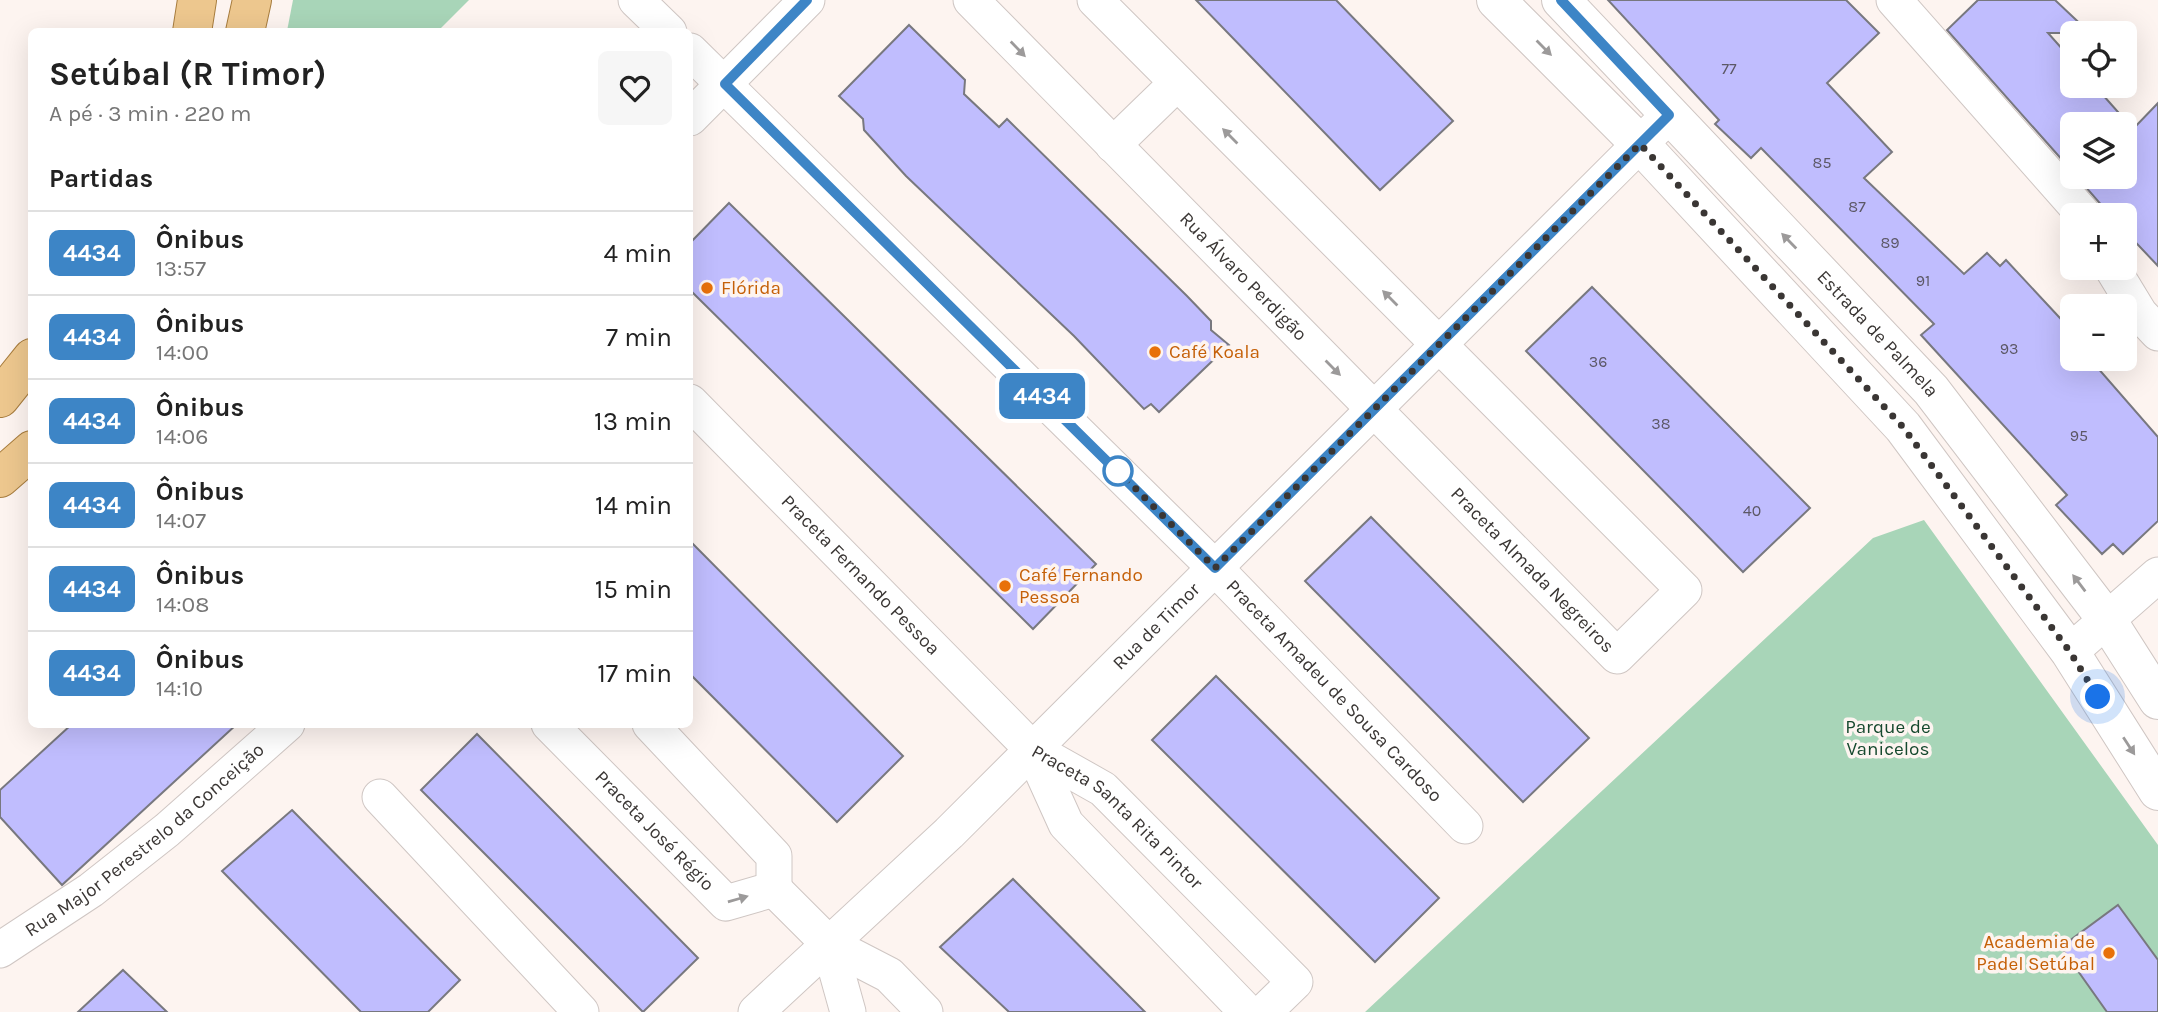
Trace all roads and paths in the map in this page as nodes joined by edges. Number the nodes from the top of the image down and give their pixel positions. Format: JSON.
{"nodes":[{"id":1,"x":197,"y":0,"type":"edge"},
{"id":2,"x":253,"y":0,"type":"edge"},
{"id":3,"x":636,"y":0,"type":"edge"},
{"id":4,"x":807,"y":0,"type":"edge"},
{"id":5,"x":971,"y":0,"type":"edge"},
{"id":6,"x":1095,"y":0,"type":"edge"},
{"id":7,"x":1496,"y":0,"type":"edge"},
{"id":8,"x":1561,"y":0,"type":"edge"},
{"id":9,"x":1894,"y":0,"type":"edge"},
{"id":10,"x":193,"y":28,"type":"edge"},
{"id":11,"x":246,"y":28,"type":"edge"},
{"id":12,"x":665,"y":28,"type":"edge"},
{"id":13,"x":693,"y":54,"type":"edge"},
{"id":14,"x":1177,"y":83,"type":"junction"},
{"id":15,"x":725,"y":84,"type":"junction"},
{"id":16,"x":693,"y":115,"type":"edge"},
{"id":17,"x":1669,"y":115,"type":"junction"},
{"id":18,"x":1640,"y":144,"type":"junction"},
{"id":19,"x":1113,"y":145,"type":"junction"},
{"id":20,"x":2073,"y":203,"type":"edge"},
{"id":21,"x":2119,"y":280,"type":"edge"},
{"id":22,"x":2158,"y":333,"type":"edge"},
{"id":23,"x":1438,"y":346,"type":"junction"},
{"id":24,"x":28,"y":363,"type":"edge"},
{"id":25,"x":0,"y":398,"type":"edge"},
{"id":26,"x":693,"y":405,"type":"edge"},
{"id":27,"x":1373,"y":409,"type":"junction"},
{"id":28,"x":28,"y":454,"type":"edge"},
{"id":29,"x":0,"y":478,"type":"edge"},
{"id":30,"x":1215,"y":568,"type":"junction"},
{"id":31,"x":2158,"y":575,"type":"edge"},
{"id":32,"x":2107,"y":620,"type":"junction"},
{"id":33,"x":2070,"y":652,"type":"junction"},
{"id":34,"x":2158,"y":700,"type":"edge"},
{"id":35,"x":282,"y":728,"type":"edge"},
{"id":36,"x":553,"y":728,"type":"edge"},
{"id":37,"x":654,"y":728,"type":"edge"},
{"id":38,"x":1031,"y":749,"type":"junction"},
{"id":39,"x":2158,"y":792,"type":"edge"},
{"id":40,"x":380,"y":797,"type":"dead end"},
{"id":41,"x":1465,"y":826,"type":"dead end"},
{"id":42,"x":774,"y":889,"type":"junction"},
{"id":43,"x":829,"y":943,"type":"junction"},
{"id":44,"x":0,"y":950,"type":"edge"},
{"id":45,"x":581,"y":1012,"type":"edge"},
{"id":46,"x":756,"y":1012,"type":"edge"},
{"id":47,"x":848,"y":1012,"type":"edge"},
{"id":48,"x":925,"y":1012,"type":"edge"},
{"id":49,"x":1247,"y":1012,"type":"edge"},
{"id":50,"x":1264,"y":1012,"type":"edge"}],
"edges":[{"from":1,"to":10,"type":"main road"},
{"from":2,"to":11,"type":"main road"},
{"from":3,"to":12,"type":"street"},
{"from":4,"to":15,"type":"street"},
{"from":5,"to":19,"type":"street","name":"Rua Álvaro Perdigão","one_way":true},
{"from":6,"to":14,"type":"street"},
{"from":7,"to":18,"type":"street","one_way":true},
{"from":8,"to":17,"type":"street","name":"Estrada de Palmela"},
{"from":9,"to":20,"type":"street"},
{"from":13,"to":15,"type":"street","name":"Praceta Amadeu de Sousa Cardoso"},
{"from":14,"to":19,"type":"street"},
{"from":23,"to":14,"type":"street","one_way":true},
{"from":15,"to":16,"type":"street"},
{"from":15,"to":30,"type":"street","name":"Praceta Amadeu de Sousa Cardoso"},
{"from":17,"to":18,"type":"street","name":"Rua de Timor"},
{"from":32,"to":17,"type":"street","name":"Estrada de Palmela","one_way":true},
{"from":18,"to":23,"type":"street","name":"Rua de Timor"},
{"from":18,"to":33,"type":"street"},
{"from":19,"to":27,"type":"street","name":"Rua Álvaro Perdigão","one_way":true},
{"from":21,"to":22,"type":"street"},
{"from":23,"to":27,"type":"street","name":"Rua de Timor"},
{"from":23,"to":27,"type":"street","name":"Praceta Almada Negreiros"},
{"from":24,"to":25,"type":"main road"},
{"from":26,"to":38,"type":"street","name":"Praceta Fernando Pessoa"},
{"from":27,"to":30,"type":"street","name":"Rua de Timor"},
{"from":28,"to":29,"type":"main road"},
{"from":30,"to":38,"type":"street","name":"Rua de Timor"},
{"from":30,"to":41,"type":"street","name":"Praceta Amadeu de Sousa Cardoso"},
{"from":31,"to":32,"type":"street"},
{"from":32,"to":33,"type":"street"},
{"from":32,"to":34,"type":"street","name":"Estrada de Palmela"},
{"from":33,"to":39,"type":"street","one_way":true},
{"from":35,"to":44,"type":"street","name":"Rua Major Perestrelo da Conceição"},
{"from":36,"to":42,"type":"street","name":"Praceta José Régio","one_way":true},
{"from":37,"to":42,"type":"street"},
{"from":38,"to":43,"type":"street","name":"Rua de Timor"},
{"from":38,"to":49,"type":"street","name":"Praceta Santa Rita Pintor"},
{"from":38,"to":50,"type":"street","name":"Praceta Santa Rita Pintor"},
{"from":40,"to":45,"type":"street"},
{"from":42,"to":43,"type":"street"},
{"from":43,"to":46,"type":"street","name":"Rua de Timor"},
{"from":43,"to":47,"type":"street"},
{"from":43,"to":48,"type":"street"}]}
